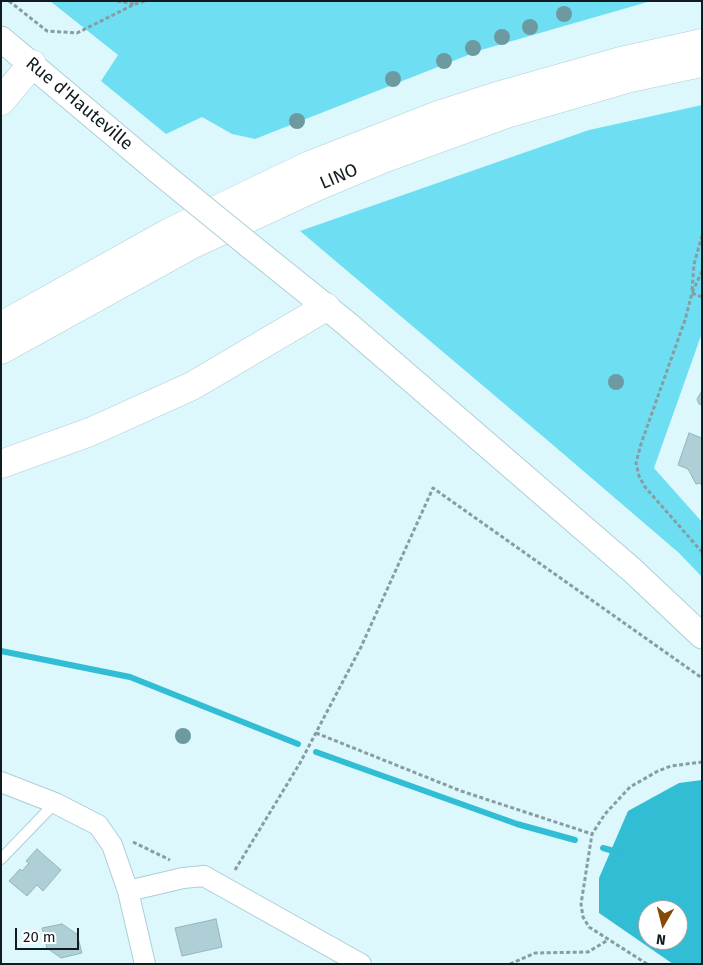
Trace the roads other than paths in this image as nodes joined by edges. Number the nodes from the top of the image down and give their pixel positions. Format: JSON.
{"nodes":[{"id":1,"x":1,"y":39,"type":"edge"},
{"id":2,"x":702,"y":42,"type":"edge"},
{"id":3,"x":702,"y":63,"type":"edge"},
{"id":4,"x":32,"y":64,"type":"junction"},
{"id":5,"x":1,"y":100,"type":"edge"},
{"id":6,"x":326,"y":307,"type":"junction"},
{"id":7,"x":1,"y":326,"type":"edge"},
{"id":8,"x":1,"y":350,"type":"edge"},
{"id":9,"x":1,"y":464,"type":"edge"},
{"id":10,"x":702,"y":636,"type":"edge"},
{"id":11,"x":1,"y":782,"type":"edge"},
{"id":12,"x":55,"y":803,"type":"junction"},
{"id":13,"x":1,"y":859,"type":"edge"},
{"id":14,"x":128,"y":891,"type":"junction"},
{"id":15,"x":145,"y":964,"type":"edge"},
{"id":16,"x":361,"y":964,"type":"edge"}],
"edges":[{"from":1,"to":4,"type":"street","name":"Rue d'Hauteville"},
{"from":2,"to":7,"type":"highway","name":"LINO"},
{"from":3,"to":8,"type":"highway","name":"LINO"},
{"from":4,"to":5,"type":"highway"},
{"from":4,"to":6,"type":"street","name":"Rue d'Hauteville","bridge":true},
{"from":6,"to":9,"type":"highway"},
{"from":6,"to":10,"type":"street","name":"Rue d'Hauteville"},
{"from":11,"to":12,"type":"street"},
{"from":12,"to":13,"type":"lane"},
{"from":12,"to":14,"type":"street"},
{"from":14,"to":15,"type":"street"},
{"from":14,"to":16,"type":"street"}]}
